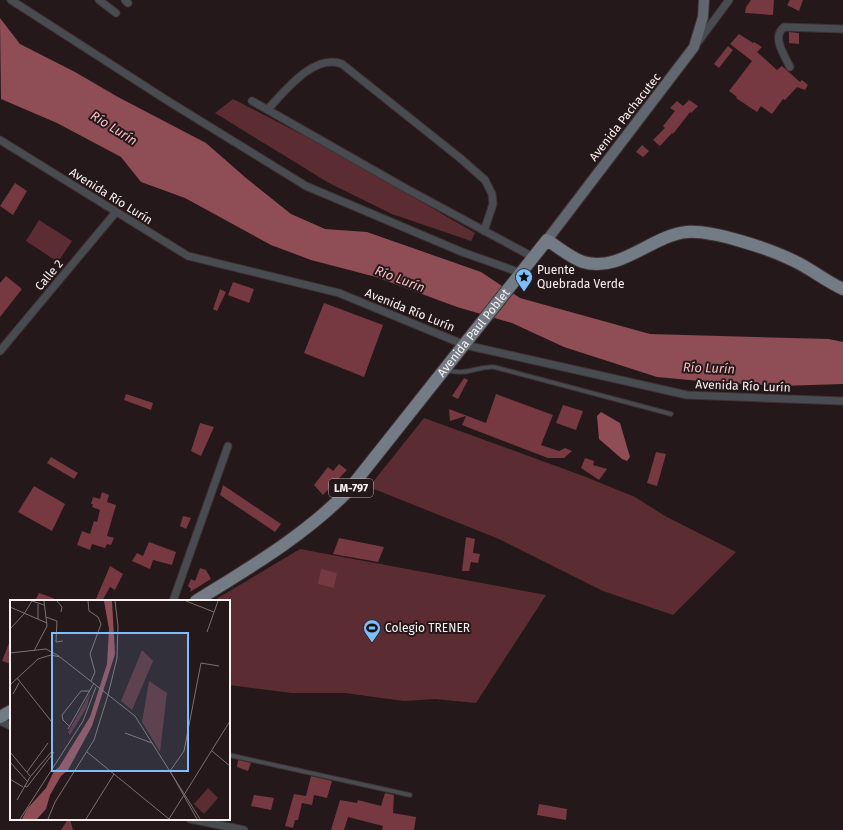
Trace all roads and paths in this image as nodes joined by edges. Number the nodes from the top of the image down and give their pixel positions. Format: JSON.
{"nodes":[{"id":1,"x":11,"y":0,"type":"edge"},
{"id":2,"x":99,"y":0,"type":"edge"},
{"id":3,"x":704,"y":0,"type":"edge"},
{"id":4,"x":729,"y":0,"type":"edge"},
{"id":5,"x":116,"y":14,"type":"dead end"},
{"id":6,"x":843,"y":29,"type":"edge"},
{"id":7,"x":694,"y":47,"type":"junction"},
{"id":8,"x":790,"y":68,"type":"dead end"},
{"id":9,"x":252,"y":100,"type":"dead end"},
{"id":10,"x":268,"y":110,"type":"junction"},
{"id":11,"x":0,"y":140,"type":"edge"},
{"id":12,"x":116,"y":212,"type":"junction"},
{"id":13,"x":484,"y":231,"type":"junction"},
{"id":14,"x":547,"y":240,"type":"junction"},
{"id":15,"x":533,"y":257,"type":"junction"},
{"id":16,"x":518,"y":277,"type":"junction"},
{"id":17,"x":843,"y":289,"type":"edge"},
{"id":18,"x":468,"y":341,"type":"junction"},
{"id":19,"x":0,"y":351,"type":"edge"},
{"id":20,"x":446,"y":369,"type":"junction"},
{"id":21,"x":843,"y":401,"type":"edge"},
{"id":22,"x":671,"y":414,"type":"dead end"},
{"id":23,"x":228,"y":446,"type":"dead end"},
{"id":24,"x":173,"y":600,"type":"edge"},
{"id":25,"x":198,"y":600,"type":"edge"},
{"id":26,"x":10,"y":712,"type":"edge"},
{"id":27,"x":0,"y":717,"type":"edge"},
{"id":28,"x":0,"y":720,"type":"edge"},
{"id":29,"x":10,"y":725,"type":"edge"},
{"id":30,"x":230,"y":755,"type":"edge"},
{"id":31,"x":410,"y":795,"type":"dead end"},
{"id":32,"x":195,"y":820,"type":"edge"},
{"id":33,"x":244,"y":830,"type":"edge"}],
"edges":[{"from":1,"to":16,"type":"street"},
{"from":2,"to":5,"type":"street"},
{"from":3,"to":7,"type":"main road","name":"Avenida Pachacutec","number":"LM-797"},
{"from":4,"to":7,"type":"street"},
{"from":6,"to":8,"type":"street"},
{"from":7,"to":14,"type":"main road","name":"Avenida Pachacutec","number":"LM-797"},
{"from":9,"to":10,"type":"street"},
{"from":10,"to":13,"type":"street"},
{"from":10,"to":13,"type":"street"},
{"from":11,"to":12,"type":"street","name":"Avenida Río Lurín"},
{"from":12,"to":18,"type":"street","name":"Avenida Río Lurín"},
{"from":12,"to":19,"type":"street","name":"Calle 2"},
{"from":13,"to":15,"type":"street"},
{"from":14,"to":15,"type":"main road","name":"Avenida Paul Poblet","number":"LM-797"},
{"from":14,"to":17,"type":"main road"},
{"from":15,"to":16,"type":"main road","name":"Avenida Paul Poblet","number":"LM-797"},
{"from":16,"to":18,"type":"main road","name":"Avenida Paul Poblet","number":"LM-797"},
{"from":18,"to":20,"type":"main road","name":"Avenida Paul Poblet","number":"LM-797"},
{"from":18,"to":21,"type":"street","name":"Avenida Río Lurín"},
{"from":20,"to":22,"type":"lane"},
{"from":20,"to":25,"type":"main road","name":"Avenida Paul Poblet","number":"LM-797"},
{"from":23,"to":24,"type":"street"},
{"from":26,"to":27,"type":"main road"},
{"from":28,"to":29,"type":"street"},
{"from":30,"to":31,"type":"lane"},
{"from":32,"to":33,"type":"street"}]}
